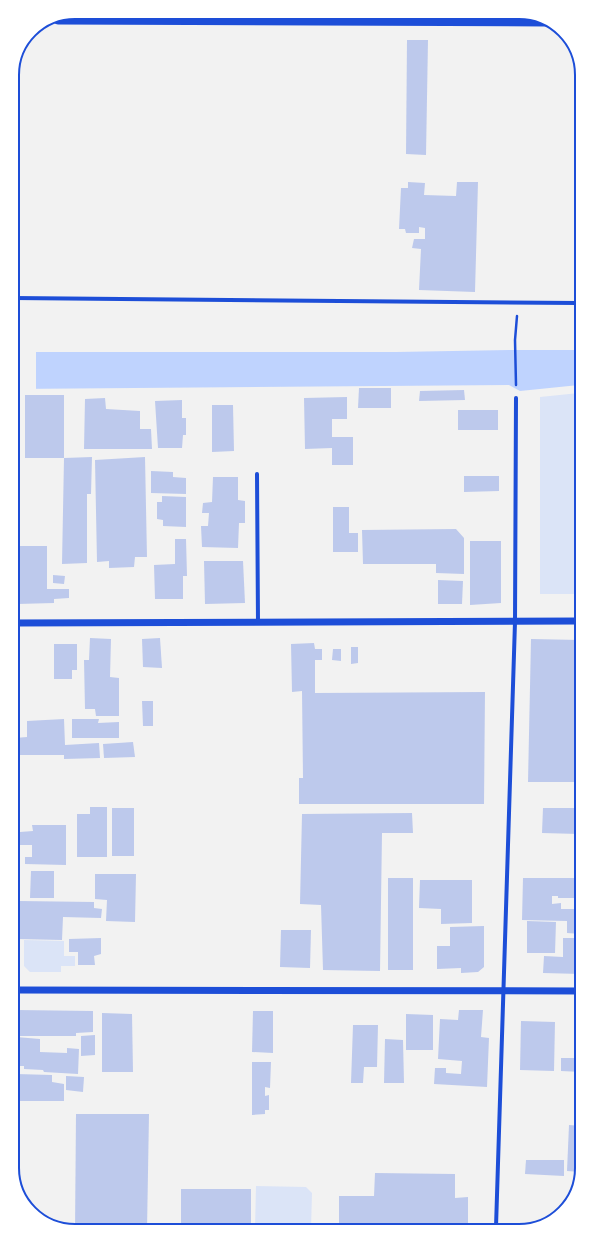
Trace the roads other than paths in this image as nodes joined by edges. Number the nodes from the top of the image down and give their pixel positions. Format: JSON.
{"nodes":[{"id":1,"x":74,"y":19,"type":"edge"},
{"id":2,"x":533,"y":21,"type":"edge"},
{"id":3,"x":19,"y":298,"type":"edge"},
{"id":4,"x":575,"y":303,"type":"edge"},
{"id":5,"x":516,"y":398,"type":"road end"},
{"id":6,"x":257,"y":474,"type":"dead end"},
{"id":7,"x":575,"y":621,"type":"edge"},
{"id":8,"x":258,"y":622,"type":"junction"},
{"id":9,"x":515,"y":622,"type":"junction"},
{"id":10,"x":19,"y":623,"type":"edge"},
{"id":11,"x":19,"y":990,"type":"edge"},
{"id":12,"x":575,"y":991,"type":"edge"},
{"id":13,"x":502,"y":992,"type":"junction"},
{"id":14,"x":496,"y":1224,"type":"edge"}],
"edges":[{"from":1,"to":2,"type":"highway"},
{"from":3,"to":4,"type":"street"},
{"from":5,"to":9,"type":"street"},
{"from":6,"to":8,"type":"street"},
{"from":7,"to":9,"type":"street"},
{"from":8,"to":9,"type":"street"},
{"from":8,"to":10,"type":"street"},
{"from":9,"to":13,"type":"street"},
{"from":11,"to":13,"type":"street"},
{"from":12,"to":13,"type":"street"},
{"from":13,"to":14,"type":"street"}]}
